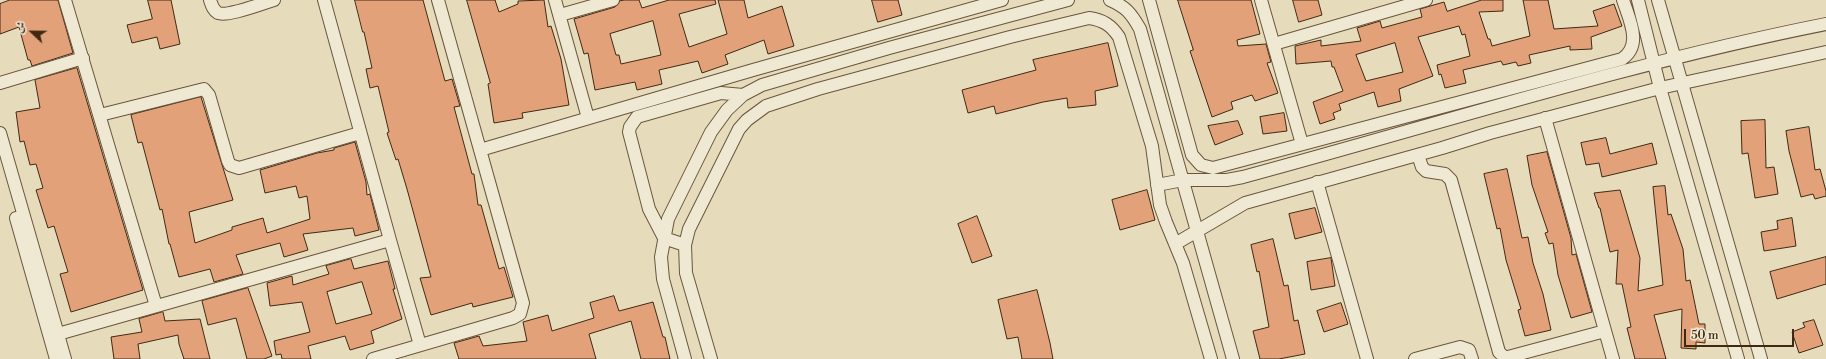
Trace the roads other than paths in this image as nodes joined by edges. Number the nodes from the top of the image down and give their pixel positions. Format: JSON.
{"nodes":[{"id":1,"x":66,"y":0,"type":"edge"},
{"id":2,"x":210,"y":0,"type":"edge"},
{"id":3,"x":274,"y":0,"type":"edge"},
{"id":4,"x":324,"y":0,"type":"edge"},
{"id":5,"x":438,"y":0,"type":"edge"},
{"id":6,"x":556,"y":0,"type":"edge"},
{"id":7,"x":613,"y":0,"type":"edge"},
{"id":8,"x":1002,"y":0,"type":"edge"},
{"id":9,"x":1068,"y":0,"type":"edge"},
{"id":10,"x":1110,"y":0,"type":"edge"},
{"id":11,"x":1149,"y":0,"type":"edge"},
{"id":12,"x":1261,"y":0,"type":"edge"},
{"id":13,"x":1426,"y":0,"type":"edge"},
{"id":14,"x":1623,"y":0,"type":"edge"},
{"id":15,"x":1638,"y":0,"type":"edge"},
{"id":16,"x":1658,"y":0,"type":"edge"},
{"id":17,"x":560,"y":15,"type":"junction"},
{"id":18,"x":1005,"y":17,"type":"junction"},
{"id":19,"x":1826,"y":24,"type":"edge"},
{"id":20,"x":1010,"y":37,"type":"junction"},
{"id":21,"x":1274,"y":44,"type":"junction"},
{"id":22,"x":1163,"y":50,"type":"junction"},
{"id":23,"x":1826,"y":52,"type":"edge"},
{"id":24,"x":1147,"y":54,"type":"junction"},
{"id":25,"x":83,"y":58,"type":"junction"},
{"id":26,"x":1675,"y":58,"type":"junction"},
{"id":27,"x":1654,"y":63,"type":"junction"},
{"id":28,"x":1599,"y":65,"type":"junction"},
{"id":29,"x":1602,"y":77,"type":"junction"},
{"id":30,"x":0,"y":83,"type":"edge"},
{"id":31,"x":1682,"y":83,"type":"junction"},
{"id":32,"x":1660,"y":88,"type":"junction"},
{"id":33,"x":744,"y":94,"type":"junction"},
{"id":34,"x":755,"y":113,"type":"junction"},
{"id":35,"x":100,"y":115,"type":"junction"},
{"id":36,"x":588,"y":118,"type":"junction"},
{"id":37,"x":1545,"y":118,"type":"junction"},
{"id":38,"x":0,"y":133,"type":"edge"},
{"id":39,"x":360,"y":133,"type":"junction"},
{"id":40,"x":1302,"y":144,"type":"junction"},
{"id":41,"x":480,"y":150,"type":"junction"},
{"id":42,"x":1418,"y":155,"type":"junction"},
{"id":43,"x":0,"y":163,"type":"edge"},
{"id":44,"x":1183,"y":180,"type":"junction"},
{"id":45,"x":1317,"y":182,"type":"junction"},
{"id":46,"x":1157,"y":185,"type":"junction"},
{"id":47,"x":1198,"y":232,"type":"junction"},
{"id":48,"x":664,"y":238,"type":"junction"},
{"id":49,"x":390,"y":240,"type":"junction"},
{"id":50,"x":1175,"y":244,"type":"junction"},
{"id":51,"x":685,"y":245,"type":"junction"},
{"id":52,"x":156,"y":306,"type":"junction"},
{"id":53,"x":1605,"y":331,"type":"junction"},
{"id":54,"x":58,"y":334,"type":"junction"},
{"id":55,"x":420,"y":345,"type":"junction"},
{"id":56,"x":56,"y":359,"type":"edge"},
{"id":57,"x":65,"y":359,"type":"edge"},
{"id":58,"x":373,"y":359,"type":"edge"},
{"id":59,"x":685,"y":359,"type":"edge"},
{"id":60,"x":711,"y":359,"type":"edge"},
{"id":61,"x":1211,"y":359,"type":"edge"},
{"id":62,"x":1233,"y":359,"type":"edge"},
{"id":63,"x":1367,"y":359,"type":"edge"},
{"id":64,"x":1414,"y":359,"type":"edge"},
{"id":65,"x":1472,"y":359,"type":"edge"},
{"id":66,"x":1613,"y":359,"type":"edge"},
{"id":67,"x":1738,"y":359,"type":"edge"},
{"id":68,"x":1761,"y":359,"type":"edge"}],
"edges":[{"from":1,"to":25,"type":"street"},
{"from":2,"to":3,"type":"street"},
{"from":4,"to":39,"type":"street"},
{"from":5,"to":41,"type":"street"},
{"from":6,"to":17,"type":"street"},
{"from":7,"to":17,"type":"street"},
{"from":8,"to":36,"type":"street"},
{"from":9,"to":18,"type":"street"},
{"from":10,"to":24,"type":"street"},
{"from":11,"to":22,"type":"street"},
{"from":12,"to":21,"type":"street"},
{"from":13,"to":21,"type":"street"},
{"from":14,"to":28,"type":"street"},
{"from":15,"to":27,"type":"street"},
{"from":16,"to":26,"type":"street"},
{"from":17,"to":36,"type":"street"},
{"from":18,"to":20,"type":"street"},
{"from":18,"to":33,"type":"street"},
{"from":19,"to":26,"type":"street"},
{"from":20,"to":34,"type":"street"},
{"from":20,"to":46,"type":"street"},
{"from":21,"to":40,"type":"street"},
{"from":22,"to":24,"type":"street"},
{"from":22,"to":40,"type":"street"},
{"from":23,"to":31,"type":"street"},
{"from":24,"to":44,"type":"street"},
{"from":25,"to":30,"type":"street"},
{"from":25,"to":35,"type":"street"},
{"from":26,"to":27,"type":"street"},
{"from":26,"to":31,"type":"street"},
{"from":27,"to":29,"type":"street"},
{"from":27,"to":32,"type":"street"},
{"from":28,"to":29,"type":"street"},
{"from":28,"to":40,"type":"street"},
{"from":29,"to":44,"type":"street"},
{"from":31,"to":32,"type":"street"},
{"from":31,"to":68,"type":"street"},
{"from":32,"to":37,"type":"street"},
{"from":32,"to":67,"type":"street"},
{"from":33,"to":34,"type":"street"},
{"from":33,"to":48,"type":"street"},
{"from":33,"to":48,"type":"street"},
{"from":34,"to":51,"type":"street"},
{"from":35,"to":39,"type":"street"},
{"from":35,"to":52,"type":"street"},
{"from":36,"to":41,"type":"street"},
{"from":37,"to":42,"type":"street"},
{"from":37,"to":53,"type":"street"},
{"from":38,"to":54,"type":"street"},
{"from":39,"to":49,"type":"street"},
{"from":41,"to":55,"type":"street"},
{"from":42,"to":45,"type":"street"},
{"from":42,"to":53,"type":"street"},
{"from":43,"to":56,"type":"street"},
{"from":44,"to":46,"type":"street"},
{"from":44,"to":47,"type":"street"},
{"from":45,"to":47,"type":"street"},
{"from":45,"to":63,"type":"street"},
{"from":46,"to":50,"type":"street"},
{"from":47,"to":50,"type":"street"},
{"from":47,"to":62,"type":"street"},
{"from":48,"to":51,"type":"street"},
{"from":48,"to":59,"type":"street"},
{"from":49,"to":52,"type":"street"},
{"from":49,"to":55,"type":"street"},
{"from":50,"to":61,"type":"street"},
{"from":51,"to":60,"type":"street"},
{"from":52,"to":54,"type":"street"},
{"from":53,"to":66,"type":"street"},
{"from":54,"to":57,"type":"street"},
{"from":55,"to":58,"type":"street"},
{"from":64,"to":65,"type":"street"}]}
